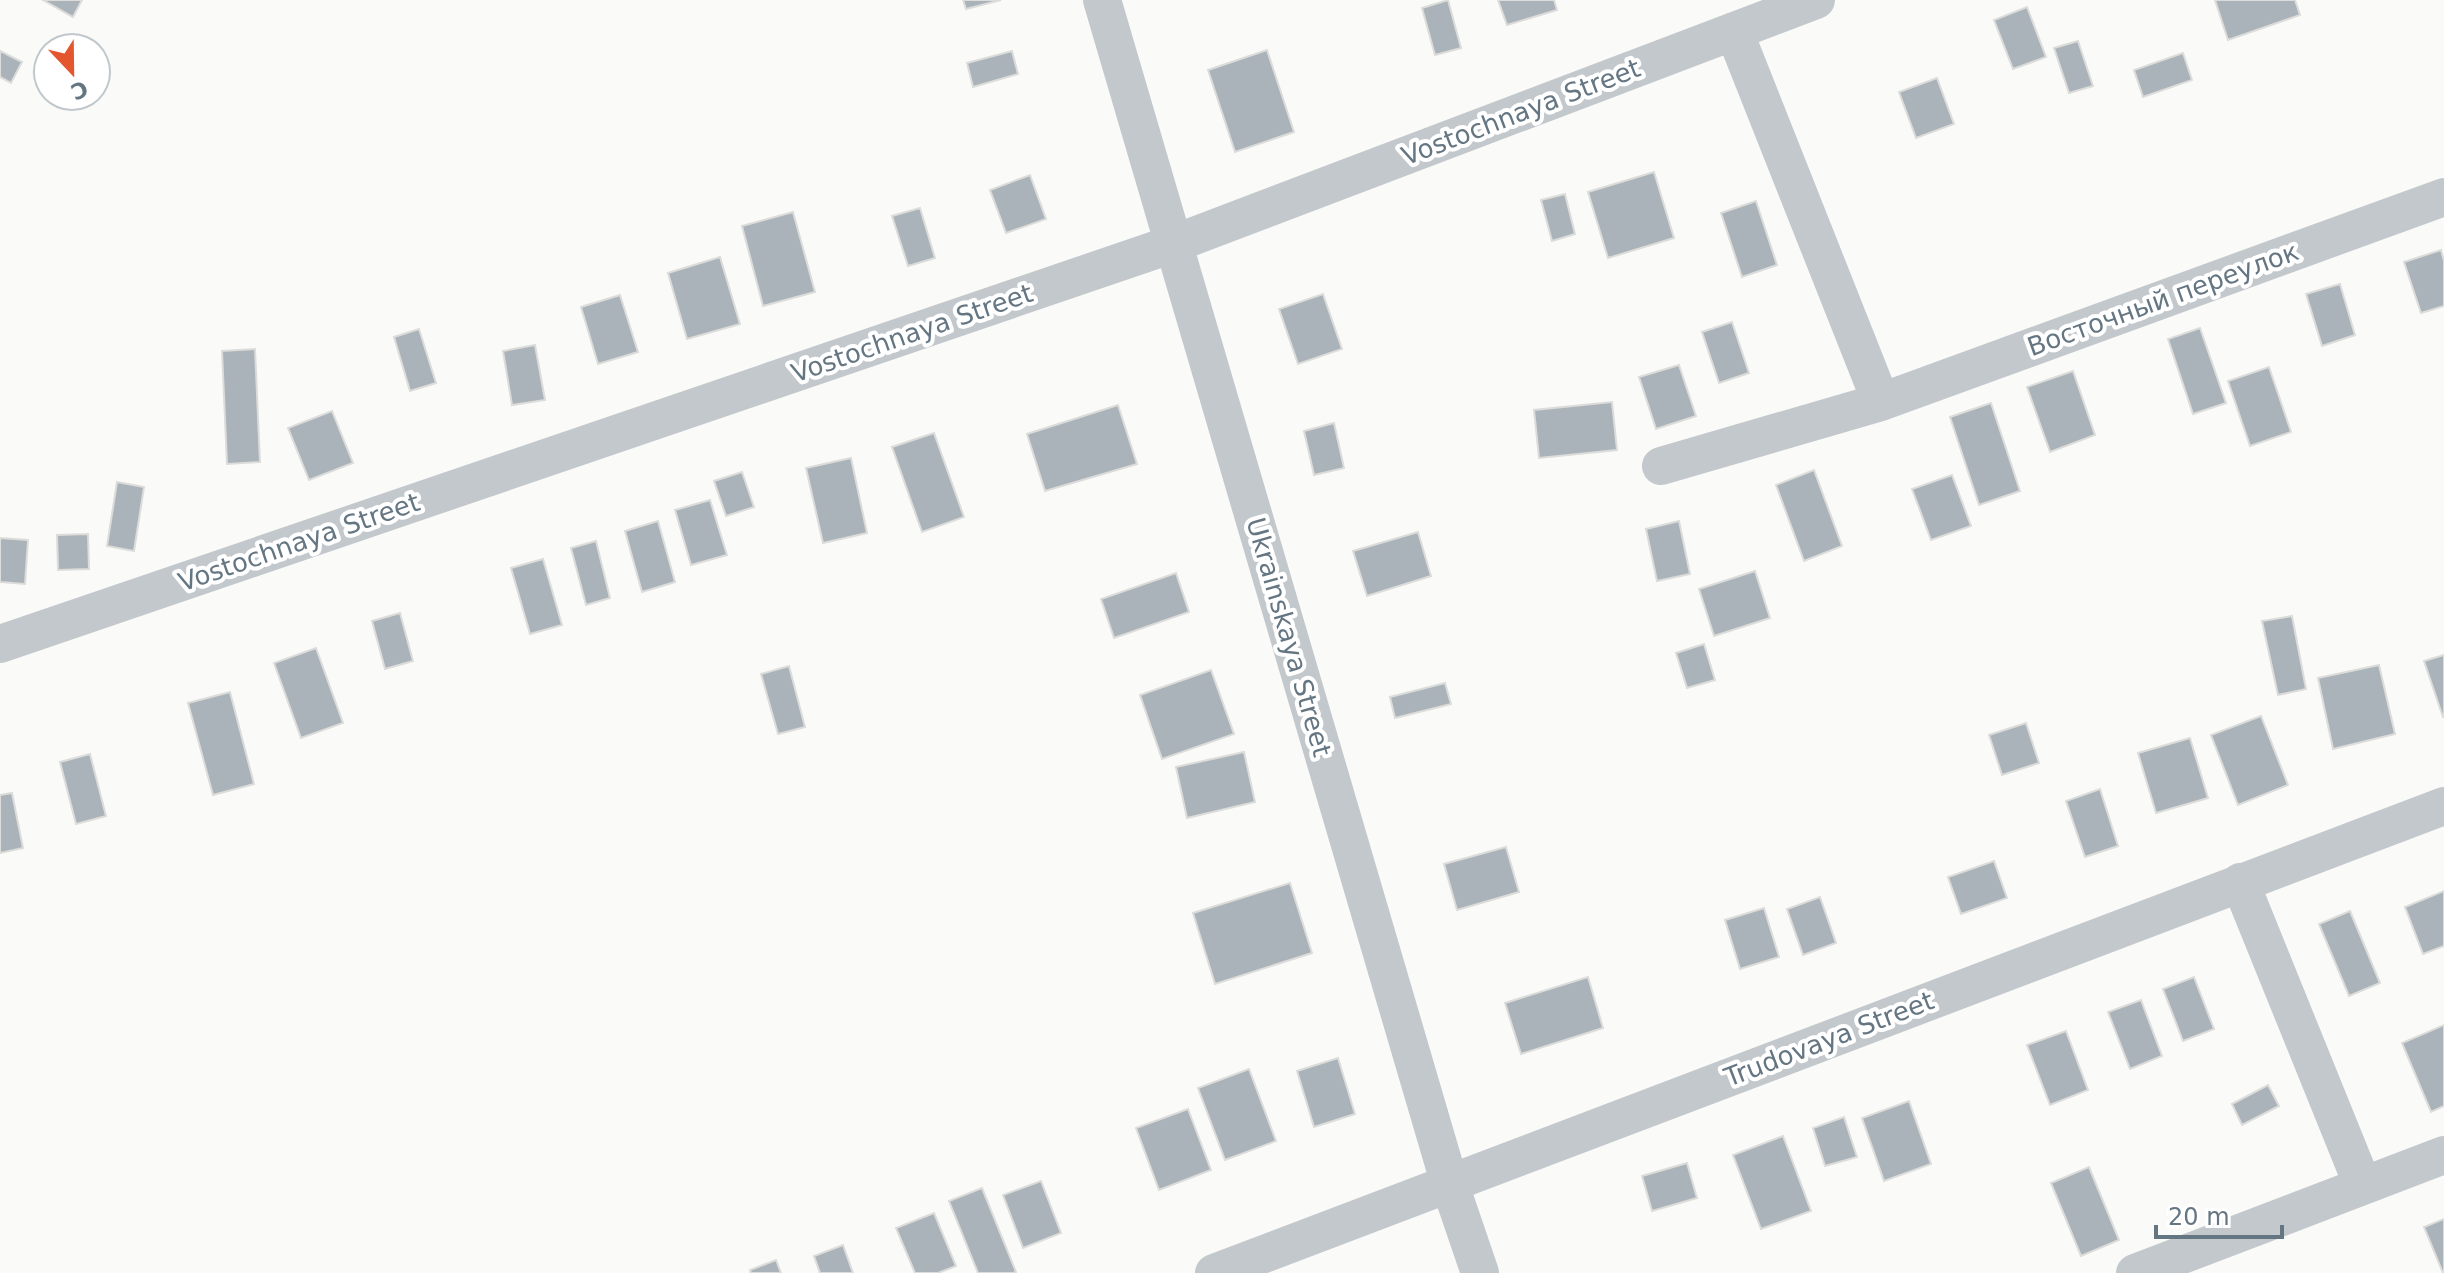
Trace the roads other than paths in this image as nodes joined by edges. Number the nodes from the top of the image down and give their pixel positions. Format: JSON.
{"nodes":[{"id":1,"x":1102,"y":0,"type":"edge"},
{"id":2,"x":1816,"y":0,"type":"edge"},
{"id":3,"x":1734,"y":31,"type":"junction"},
{"id":4,"x":2444,"y":197,"type":"edge"},
{"id":5,"x":1173,"y":244,"type":"junction"},
{"id":6,"x":1881,"y":402,"type":"junction"},
{"id":7,"x":1661,"y":466,"type":"dead end"},
{"id":8,"x":0,"y":644,"type":"edge"},
{"id":9,"x":2444,"y":806,"type":"edge"},
{"id":10,"x":2240,"y":882,"type":"junction"},
{"id":11,"x":2444,"y":1155,"type":"edge"},
{"id":12,"x":1450,"y":1185,"type":"junction"},
{"id":13,"x":2363,"y":1186,"type":"junction"},
{"id":14,"x":1214,"y":1273,"type":"edge"},
{"id":15,"x":1480,"y":1273,"type":"edge"},
{"id":16,"x":2135,"y":1273,"type":"edge"}],
"edges":[{"from":1,"to":5,"type":"street","name":"Ukrainskaya Street"},
{"from":2,"to":3,"type":"street","name":"Vostochnaya Street"},
{"from":3,"to":5,"type":"street","name":"Vostochnaya Street"},
{"from":3,"to":6,"type":"street"},
{"from":4,"to":6,"type":"street","name":"Восточный переулок"},
{"from":5,"to":8,"type":"street","name":"Vostochnaya Street"},
{"from":5,"to":12,"type":"street","name":"Ukrainskaya Street"},
{"from":6,"to":7,"type":"street","name":"Восточный переулок"},
{"from":9,"to":10,"type":"street","name":"Trudovaya Street"},
{"from":10,"to":12,"type":"street","name":"Trudovaya Street"},
{"from":10,"to":13,"type":"street"},
{"from":11,"to":13,"type":"street"},
{"from":12,"to":14,"type":"street","name":"Trudovaya Street"},
{"from":12,"to":15,"type":"street","name":"Ukrainskaya Street"},
{"from":13,"to":16,"type":"street"}]}
